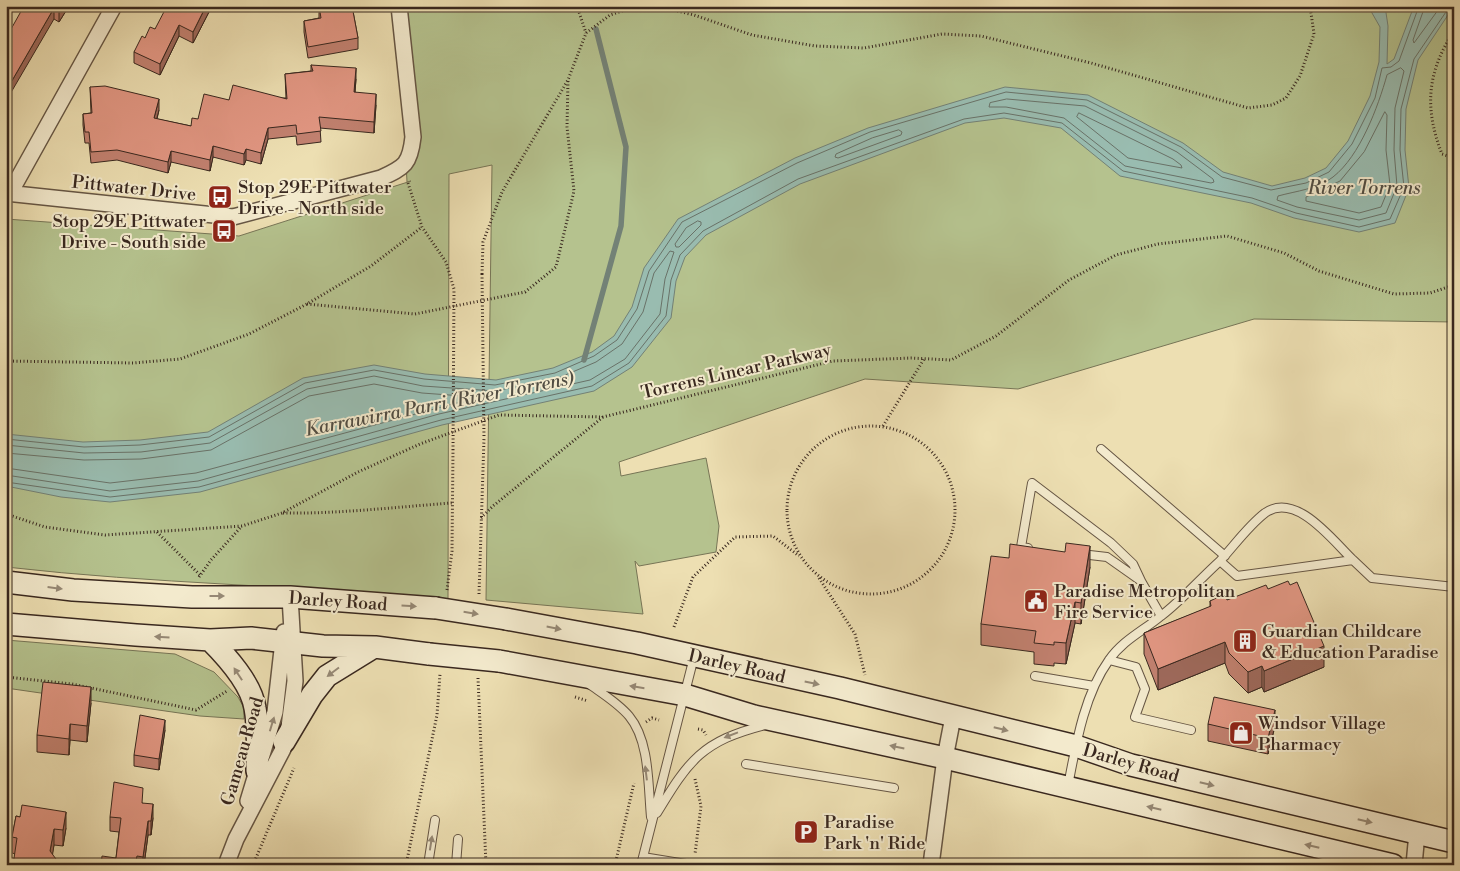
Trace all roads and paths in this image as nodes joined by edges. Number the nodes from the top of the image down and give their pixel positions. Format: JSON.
{"nodes":[{"id":1,"x":114,"y":6,"type":"edge"},
{"id":2,"x":399,"y":6,"type":"edge"},
{"id":3,"x":577,"y":6,"type":"edge"},
{"id":4,"x":618,"y":6,"type":"edge"},
{"id":5,"x":645,"y":6,"type":"edge"},
{"id":6,"x":657,"y":6,"type":"edge"},
{"id":7,"x":1310,"y":6,"type":"edge"},
{"id":8,"x":618,"y":12,"type":"junction"},
{"id":9,"x":1454,"y":31,"type":"edge"},
{"id":10,"x":586,"y":33,"type":"junction"},
{"id":11,"x":568,"y":80,"type":"junction"},
{"id":12,"x":1454,"y":158,"type":"edge"},
{"id":13,"x":400,"y":169,"type":"junction"},
{"id":14,"x":8,"y":193,"type":"edge"},
{"id":15,"x":422,"y":227,"type":"junction"},
{"id":16,"x":1454,"y":285,"type":"edge"},
{"id":17,"x":307,"y":304,"type":"junction"},
{"id":18,"x":924,"y":359,"type":"junction"},
{"id":19,"x":6,"y":361,"type":"edge"},
{"id":20,"x":603,"y":417,"type":"junction"},
{"id":21,"x":883,"y":426,"type":"junction"},
{"id":22,"x":484,"y":438,"type":"dead end"},
{"id":23,"x":1101,"y":449,"type":"dead end"},
{"id":24,"x":452,"y":503,"type":"junction"},
{"id":25,"x":282,"y":512,"type":"junction"},
{"id":26,"x":6,"y":514,"type":"edge"},
{"id":27,"x":480,"y":519,"type":"dead end"},
{"id":28,"x":242,"y":526,"type":"junction"},
{"id":29,"x":157,"y":532,"type":"junction"},
{"id":30,"x":1040,"y":550,"type":"edge"},
{"id":31,"x":1068,"y":553,"type":"edge"},
{"id":32,"x":800,"y":557,"type":"junction"},
{"id":33,"x":1222,"y":559,"type":"junction"},
{"id":34,"x":1353,"y":560,"type":"junction"},
{"id":35,"x":200,"y":575,"type":"junction"},
{"id":36,"x":818,"y":578,"type":"junction"},
{"id":37,"x":1141,"y":581,"type":"junction"},
{"id":38,"x":6,"y":582,"type":"edge"},
{"id":39,"x":1454,"y":587,"type":"edge"},
{"id":40,"x":192,"y":597,"type":"junction"},
{"id":41,"x":290,"y":597,"type":"junction"},
{"id":42,"x":441,"y":604,"type":"junction"},
{"id":43,"x":1161,"y":616,"type":"junction"},
{"id":44,"x":6,"y":624,"type":"edge"},
{"id":45,"x":674,"y":627,"type":"dead end"},
{"id":46,"x":210,"y":640,"type":"junction"},
{"id":47,"x":288,"y":642,"type":"junction"},
{"id":48,"x":374,"y":647,"type":"junction"},
{"id":49,"x":694,"y":657,"type":"junction"},
{"id":50,"x":435,"y":660,"type":"junction"},
{"id":51,"x":1109,"y":660,"type":"junction"},
{"id":52,"x":574,"y":674,"type":"junction"},
{"id":53,"x":866,"y":675,"type":"dead end"},
{"id":54,"x":1035,"y":676,"type":"dead end"},
{"id":55,"x":6,"y":677,"type":"edge"},
{"id":56,"x":234,"y":686,"type":"dead end"},
{"id":57,"x":1094,"y":686,"type":"junction"},
{"id":58,"x":571,"y":695,"type":"dead end"},
{"id":59,"x":685,"y":695,"type":"junction"},
{"id":60,"x":593,"y":703,"type":"dead end"},
{"id":61,"x":953,"y":717,"type":"junction"},
{"id":62,"x":659,"y":720,"type":"dead end"},
{"id":63,"x":778,"y":721,"type":"junction"},
{"id":64,"x":646,"y":722,"type":"dead end"},
{"id":65,"x":698,"y":729,"type":"dead end"},
{"id":66,"x":1191,"y":730,"type":"dead end"},
{"id":67,"x":707,"y":736,"type":"dead end"},
{"id":68,"x":284,"y":742,"type":"junction"},
{"id":69,"x":1076,"y":746,"type":"junction"},
{"id":70,"x":945,"y":758,"type":"junction"},
{"id":71,"x":746,"y":764,"type":"dead end"},
{"id":72,"x":295,"y":765,"type":"dead end"},
{"id":73,"x":257,"y":771,"type":"junction"},
{"id":74,"x":634,"y":775,"type":"dead end"},
{"id":75,"x":694,"y":777,"type":"dead end"},
{"id":76,"x":894,"y":788,"type":"dead end"},
{"id":77,"x":1067,"y":788,"type":"junction"},
{"id":78,"x":435,"y":820,"type":"dead end"},
{"id":79,"x":652,"y":822,"type":"junction"},
{"id":80,"x":1417,"y":833,"type":"junction"},
{"id":81,"x":236,"y":839,"type":"junction"},
{"id":82,"x":458,"y":839,"type":"dead end"},
{"id":83,"x":1454,"y":842,"type":"edge"},
{"id":84,"x":642,"y":861,"type":"edge"},
{"id":85,"x":693,"y":861,"type":"edge"},
{"id":86,"x":226,"y":865,"type":"edge"},
{"id":87,"x":253,"y":865,"type":"edge"},
{"id":88,"x":406,"y":865,"type":"edge"},
{"id":89,"x":428,"y":865,"type":"edge"},
{"id":90,"x":456,"y":865,"type":"edge"},
{"id":91,"x":615,"y":865,"type":"edge"},
{"id":92,"x":931,"y":865,"type":"edge"},
{"id":93,"x":1394,"y":865,"type":"edge"},
{"id":94,"x":1414,"y":865,"type":"edge"}],
"edges":[{"from":1,"to":14,"type":"street"},
{"from":2,"to":13,"type":"street"},
{"from":3,"to":10,"type":"path"},
{"from":4,"to":8,"type":"path"},
{"from":5,"to":8,"type":"path"},
{"from":6,"to":7,"type":"path"},
{"from":8,"to":10,"type":"path"},
{"from":9,"to":12,"type":"path"},
{"from":10,"to":11,"type":"path"},
{"from":11,"to":17,"type":"path"},
{"from":11,"to":22,"type":"path","bridge":true},
{"from":13,"to":14,"type":"street","name":"Pittwater Drive"},
{"from":13,"to":15,"type":"path"},
{"from":15,"to":17,"type":"path"},
{"from":15,"to":24,"type":"path","bridge":true},
{"from":16,"to":18,"type":"path","name":"Torrens Linear Parkway"},
{"from":17,"to":19,"type":"path"},
{"from":18,"to":20,"type":"path","name":"Torrens Linear Parkway"},
{"from":18,"to":21,"type":"path"},
{"from":20,"to":25,"type":"path","name":"Torrens Linear Parkway"},
{"from":20,"to":27,"type":"path"},
{"from":21,"to":32,"type":"path"},
{"from":21,"to":36,"type":"path"},
{"from":23,"to":33,"type":"lane"},
{"from":24,"to":25,"type":"path"},
{"from":24,"to":42,"type":"path"},
{"from":25,"to":28,"type":"path","name":"Torrens Linear Parkway"},
{"from":26,"to":29,"type":"path","name":"Torrens Linear Parkway"},
{"from":28,"to":29,"type":"path","name":"Torrens Linear Parkway"},
{"from":28,"to":35,"type":"path"},
{"from":29,"to":35,"type":"path"},
{"from":30,"to":37,"type":"lane"},
{"from":31,"to":37,"type":"lane"},
{"from":32,"to":36,"type":"path"},
{"from":32,"to":45,"type":"path"},
{"from":33,"to":34,"type":"lane"},
{"from":33,"to":34,"type":"lane"},
{"from":33,"to":43,"type":"lane"},
{"from":34,"to":39,"type":"lane"},
{"from":35,"to":40,"type":"path"},
{"from":36,"to":53,"type":"path"},
{"from":37,"to":43,"type":"lane"},
{"from":38,"to":40,"type":"main road","name":"Darley Road","one_way":true},
{"from":40,"to":41,"type":"main road","name":"Darley Road","one_way":true},
{"from":41,"to":42,"type":"main road","name":"Darley Road","one_way":true},
{"from":41,"to":47,"type":"street","name":"Gameau Road"},
{"from":42,"to":49,"type":"main road","name":"Darley Road","one_way":true,"bridge":true},
{"from":43,"to":51,"type":"lane"},
{"from":46,"to":44,"type":"main road","name":"Darley Road","one_way":true},
{"from":46,"to":47,"type":"main road","name":"Darley Road"},
{"from":73,"to":46,"type":"main road","one_way":true},
{"from":47,"to":48,"type":"main road","name":"Darley Road"},
{"from":47,"to":68,"type":"street","name":"Gameau Road"},
{"from":73,"to":47,"type":"street","name":"Gameau Road","one_way":true},
{"from":48,"to":50,"type":"main road","name":"Darley Road"},
{"from":48,"to":68,"type":"main road","one_way":true},
{"from":49,"to":59,"type":"lane"},
{"from":49,"to":61,"type":"main road","name":"Darley Road","one_way":true},
{"from":50,"to":52,"type":"main road","name":"Darley Road","bridge":true},
{"from":50,"to":88,"type":"path"},
{"from":51,"to":57,"type":"lane"},
{"from":51,"to":66,"type":"lane"},
{"from":59,"to":52,"type":"main road","name":"Darley Road","one_way":true},
{"from":79,"to":52,"type":"lane","one_way":true},
{"from":54,"to":57,"type":"lane"},
{"from":55,"to":56,"type":"path"},
{"from":57,"to":69,"type":"lane"},
{"from":58,"to":60,"type":"path"},
{"from":59,"to":63,"type":"main road","name":"Darley Road"},
{"from":59,"to":79,"type":"lane"},
{"from":61,"to":69,"type":"main road","name":"Darley Road","one_way":true},
{"from":61,"to":70,"type":"street"},
{"from":62,"to":64,"type":"path"},
{"from":70,"to":63,"type":"main road","name":"Darley Road","one_way":true},
{"from":63,"to":79,"type":"lane","one_way":true},
{"from":65,"to":67,"type":"path"},
{"from":68,"to":81,"type":"street","name":"Gameau Road"},
{"from":69,"to":77,"type":"lane"},
{"from":69,"to":80,"type":"main road","name":"Darley Road","one_way":true},
{"from":70,"to":77,"type":"main road","name":"Darley Road"},
{"from":70,"to":92,"type":"street"},
{"from":71,"to":76,"type":"lane"},
{"from":72,"to":87,"type":"path"},
{"from":73,"to":81,"type":"street","name":"Gameau Road"},
{"from":74,"to":91,"type":"path"},
{"from":75,"to":85,"type":"path"},
{"from":93,"to":77,"type":"main road","name":"Darley Road","one_way":true},
{"from":89,"to":78,"type":"lane","one_way":true},
{"from":79,"to":84,"type":"lane"},
{"from":80,"to":83,"type":"main road","name":"Darley Road"},
{"from":80,"to":94,"type":"street"},
{"from":81,"to":86,"type":"street","name":"Gameau Road"},
{"from":82,"to":90,"type":"lane"},
{"from":84,"to":85,"type":"lane"}]}
